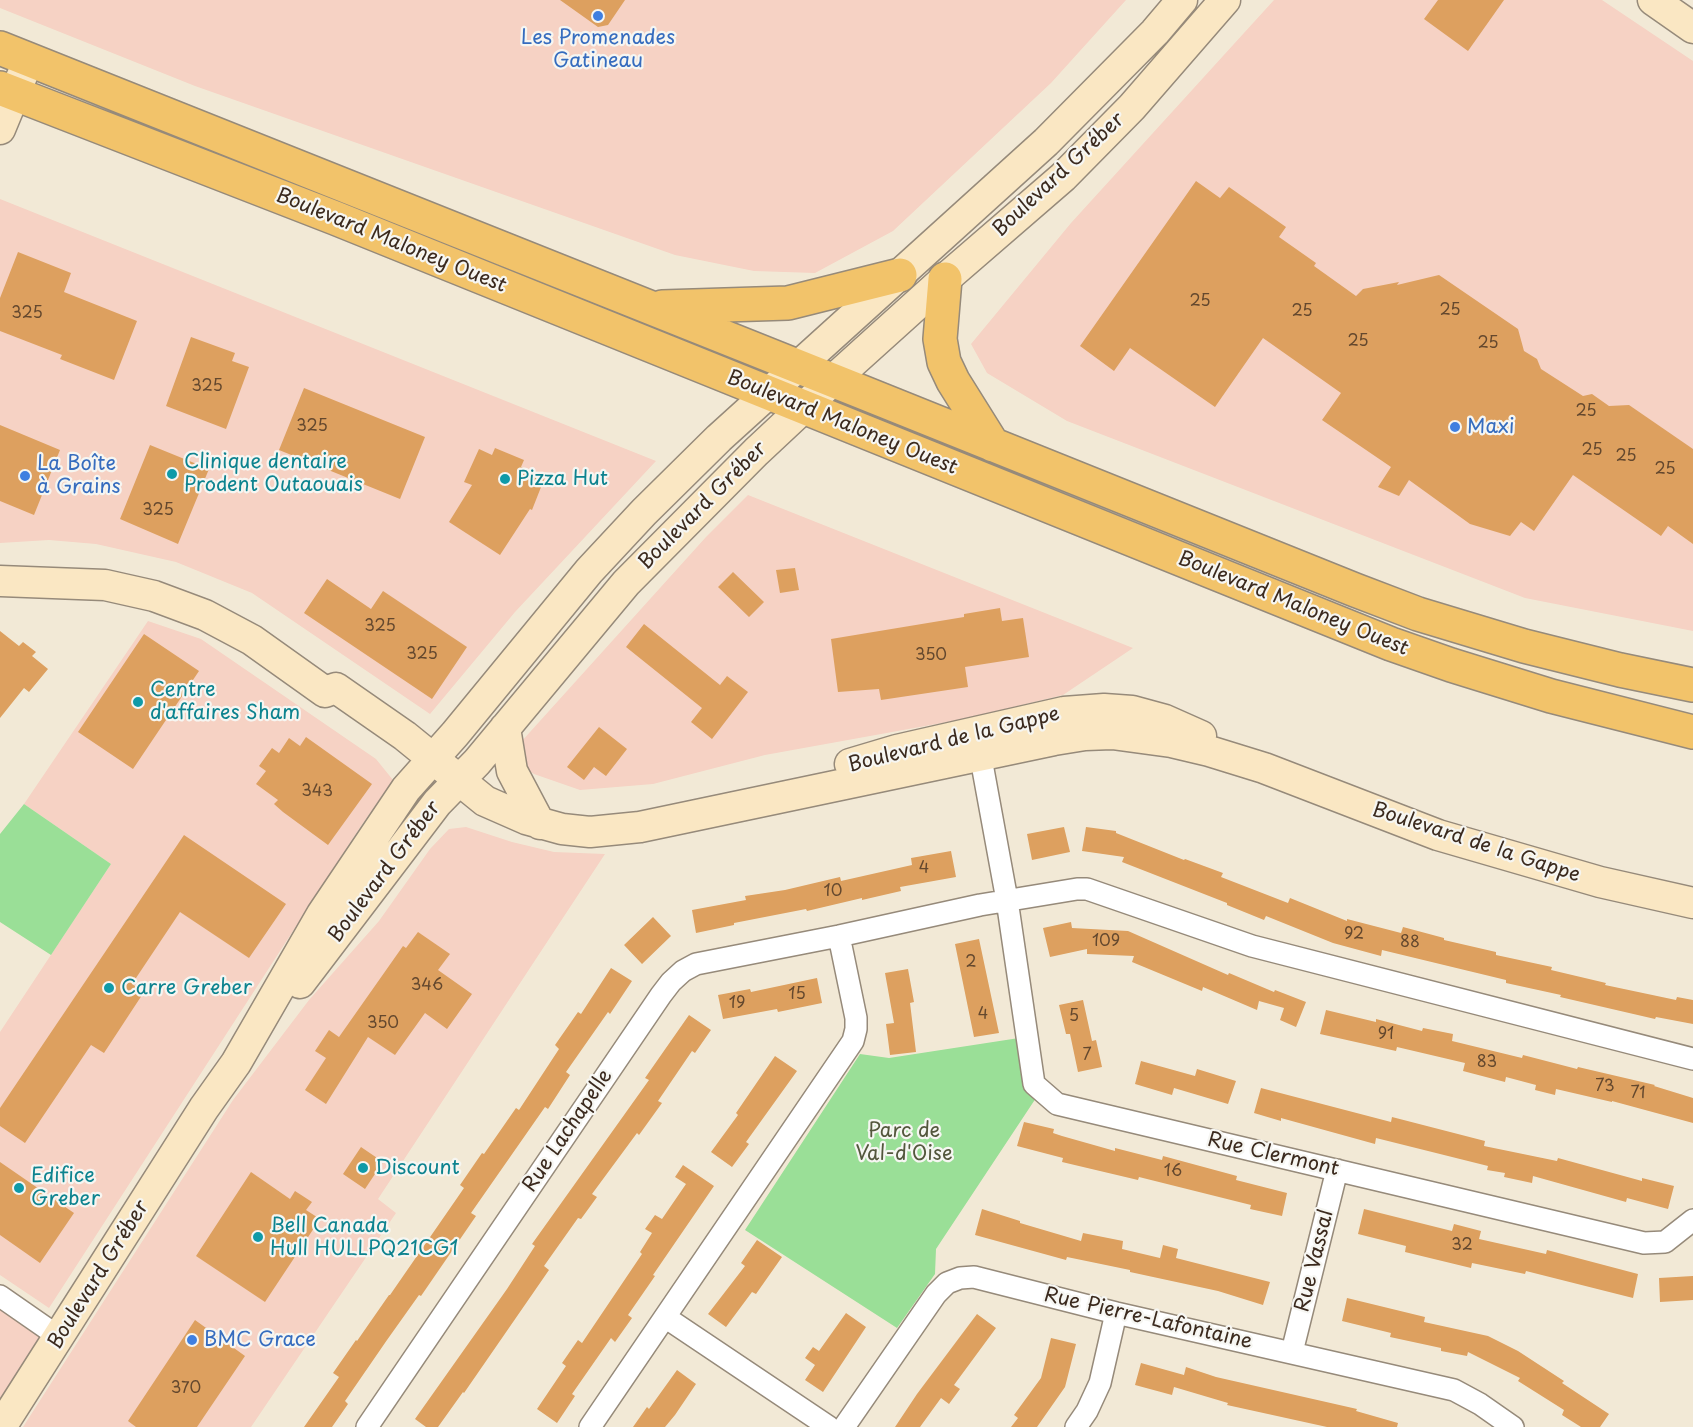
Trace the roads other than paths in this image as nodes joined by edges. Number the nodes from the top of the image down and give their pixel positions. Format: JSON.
{"nodes":[{"id":1,"x":1182,"y":0,"type":"edge"},
{"id":2,"x":1225,"y":0,"type":"edge"},
{"id":3,"x":1653,"y":0,"type":"edge"},
{"id":4,"x":1693,"y":28,"type":"edge"},
{"id":5,"x":9,"y":70,"type":"edge"},
{"id":6,"x":0,"y":129,"type":"edge"},
{"id":7,"x":900,"y":274,"type":"junction"},
{"id":8,"x":945,"y":279,"type":"junction"},
{"id":9,"x":649,"y":308,"type":"junction"},
{"id":10,"x":798,"y":367,"type":"junction"},
{"id":11,"x":832,"y":380,"type":"junction"},
{"id":12,"x":768,"y":393,"type":"junction"},
{"id":13,"x":804,"y":408,"type":"junction"},
{"id":14,"x":993,"y":445,"type":"junction"},
{"id":15,"x":0,"y":581,"type":"edge"},
{"id":16,"x":1693,"y":685,"type":"edge"},
{"id":17,"x":505,"y":728,"type":"junction"},
{"id":18,"x":1693,"y":732,"type":"edge"},
{"id":19,"x":978,"y":743,"type":"junction"},
{"id":20,"x":432,"y":760,"type":"junction"},
{"id":21,"x":458,"y":780,"type":"junction"},
{"id":22,"x":540,"y":824,"type":"junction"},
{"id":23,"x":1007,"y":900,"type":"junction"},
{"id":24,"x":1693,"y":903,"type":"edge"},
{"id":25,"x":839,"y":936,"type":"junction"},
{"id":26,"x":1693,"y":1059,"type":"edge"},
{"id":27,"x":236,"y":1063,"type":"junction"},
{"id":28,"x":1337,"y":1170,"type":"junction"},
{"id":29,"x":1693,"y":1220,"type":"edge"},
{"id":30,"x":0,"y":1296,"type":"edge"},
{"id":31,"x":1116,"y":1313,"type":"junction"},
{"id":32,"x":665,"y":1317,"type":"junction"},
{"id":33,"x":59,"y":1337,"type":"junction"},
{"id":34,"x":1292,"y":1352,"type":"junction"},
{"id":35,"x":1,"y":1427,"type":"edge"},
{"id":36,"x":367,"y":1427,"type":"edge"},
{"id":37,"x":590,"y":1427,"type":"edge"},
{"id":38,"x":829,"y":1427,"type":"edge"},
{"id":39,"x":844,"y":1427,"type":"edge"},
{"id":40,"x":1076,"y":1427,"type":"edge"},
{"id":41,"x":1513,"y":1427,"type":"edge"}],
"edges":[{"from":1,"to":7,"type":"main road","name":"Boulevard Gréber"},
{"from":2,"to":8,"type":"main road","name":"Boulevard Gréber"},
{"from":3,"to":4,"type":"main road"},
{"from":5,"to":6,"type":"main road"},
{"from":5,"to":9,"type":"main road","name":"Boulevard Maloney Ouest"},
{"from":5,"to":12,"type":"main road","name":"Boulevard Maloney Ouest"},
{"from":7,"to":9,"type":"main road"},
{"from":7,"to":10,"type":"main road","name":"Boulevard Gréber"},
{"from":8,"to":11,"type":"main road","name":"Boulevard Gréber"},
{"from":8,"to":14,"type":"main road"},
{"from":9,"to":10,"type":"main road","name":"Boulevard Maloney Ouest"},
{"from":10,"to":11,"type":"main road","name":"Boulevard Maloney Ouest"},
{"from":10,"to":12,"type":"main road","name":"Boulevard Gréber"},
{"from":11,"to":13,"type":"main road","name":"Boulevard Gréber"},
{"from":11,"to":14,"type":"main road","name":"Boulevard Maloney Ouest"},
{"from":12,"to":13,"type":"main road","name":"Boulevard Maloney Ouest"},
{"from":12,"to":20,"type":"main road","name":"Boulevard Gréber"},
{"from":13,"to":17,"type":"main road","name":"Boulevard Gréber"},
{"from":13,"to":18,"type":"main road","name":"Boulevard Maloney Ouest"},
{"from":14,"to":16,"type":"main road","name":"Boulevard Maloney Ouest"},
{"from":15,"to":20,"type":"main road","name":"Boulevard de la Gappe"},
{"from":17,"to":21,"type":"main road","name":"Boulevard Gréber"},
{"from":17,"to":22,"type":"main road"},
{"from":19,"to":22,"type":"main road","name":"Boulevard de la Gappe"},
{"from":19,"to":23,"type":"street","name":"Rue Clermont"},
{"from":19,"to":24,"type":"main road","name":"Boulevard de la Gappe"},
{"from":20,"to":21,"type":"main road","name":"Boulevard de la Gappe"},
{"from":20,"to":27,"type":"main road","name":"Boulevard Gréber"},
{"from":21,"to":22,"type":"main road","name":"Boulevard de la Gappe"},
{"from":21,"to":27,"type":"main road","name":"Boulevard Gréber"},
{"from":23,"to":25,"type":"street","name":"Rue Lachapelle"},
{"from":23,"to":26,"type":"street"},
{"from":23,"to":28,"type":"street","name":"Rue Clermont"},
{"from":25,"to":32,"type":"street"},
{"from":25,"to":36,"type":"street","name":"Rue Lachapelle"},
{"from":27,"to":33,"type":"main road","name":"Boulevard Gréber"},
{"from":28,"to":29,"type":"street","name":"Rue Clermont"},
{"from":28,"to":34,"type":"street","name":"Rue Vassal"},
{"from":30,"to":33,"type":"street"},
{"from":31,"to":34,"type":"street","name":"Rue Pierre-Lafontaine"},
{"from":31,"to":39,"type":"street","name":"Rue Pierre-Lafontaine"},
{"from":31,"to":40,"type":"street"},
{"from":32,"to":37,"type":"street"},
{"from":32,"to":38,"type":"street"},
{"from":33,"to":35,"type":"main road","name":"Boulevard Gréber"},
{"from":34,"to":41,"type":"street","name":"Rue Pierre-Lafontaine"}]}
